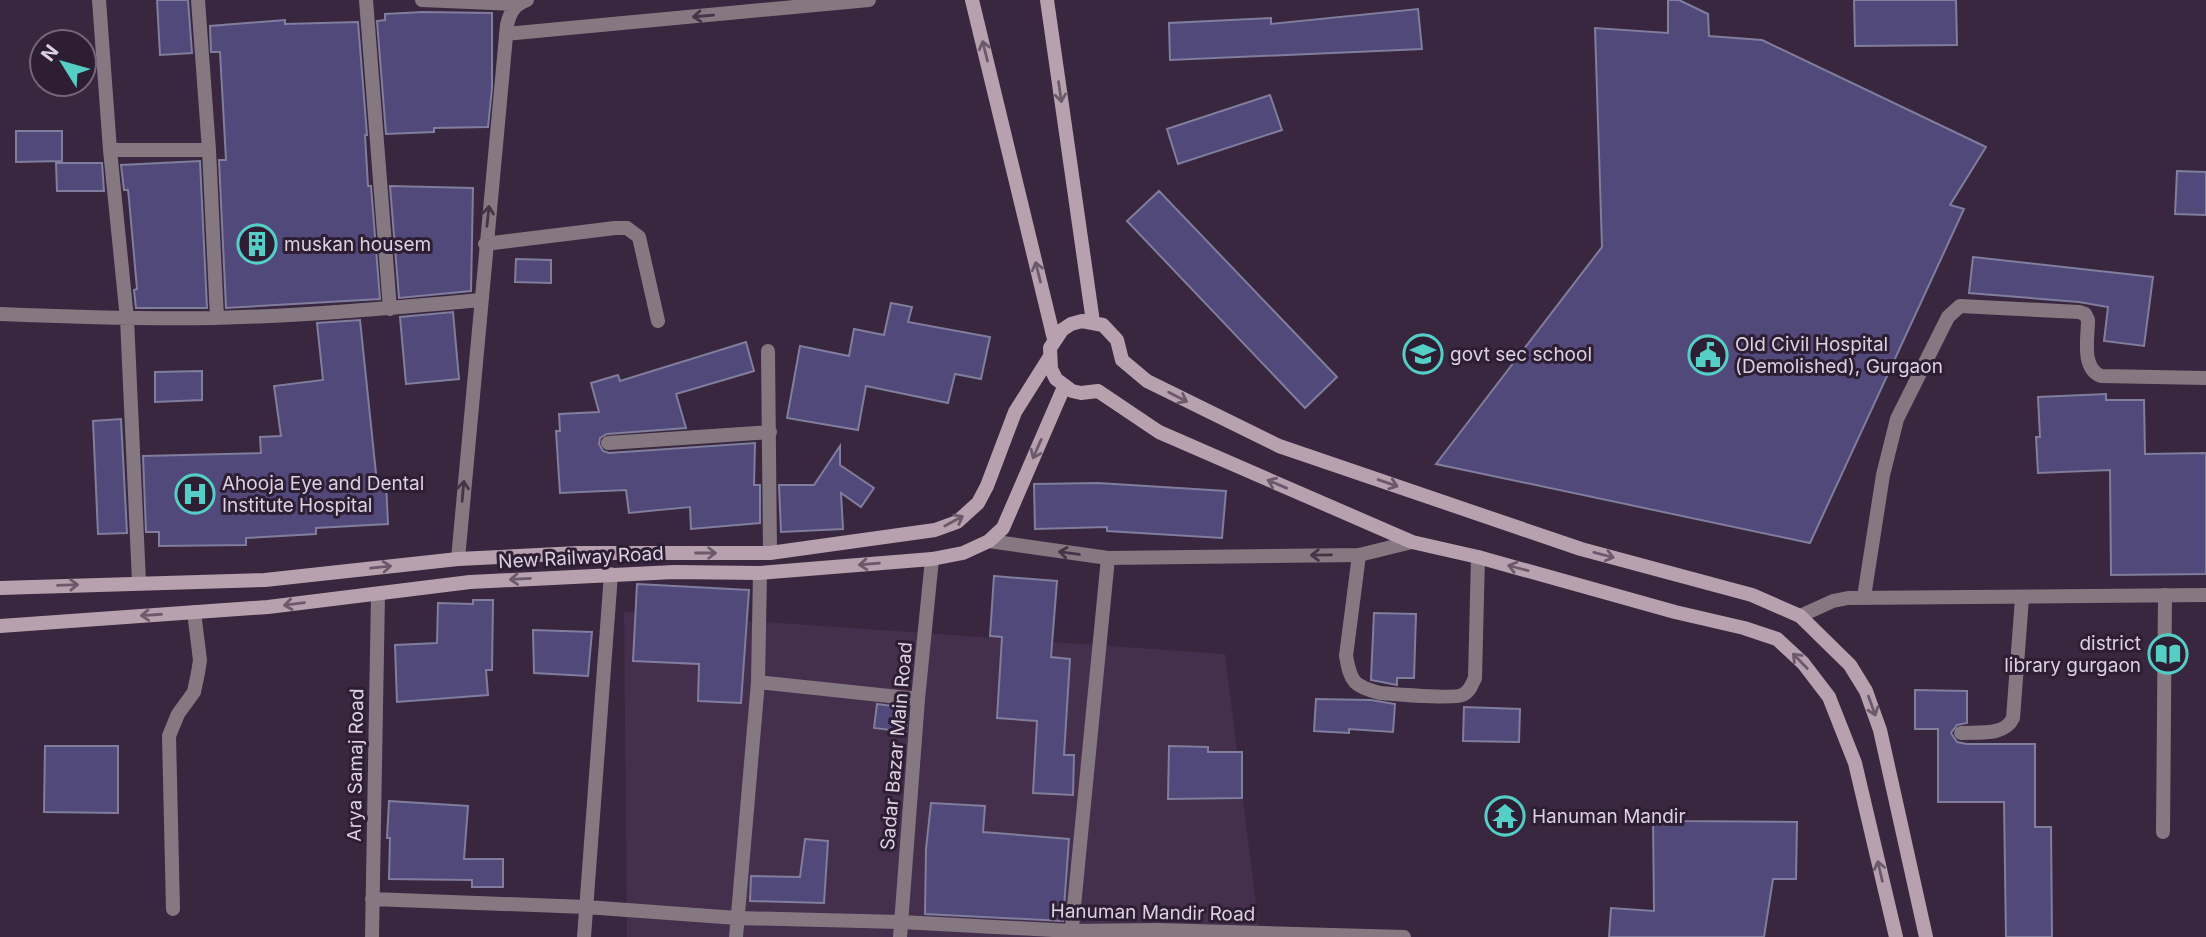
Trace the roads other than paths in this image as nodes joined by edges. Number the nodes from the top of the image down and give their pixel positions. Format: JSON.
{"nodes":[{"id":1,"x":99,"y":0,"type":"edge"},
{"id":2,"x":198,"y":0,"type":"edge"},
{"id":3,"x":366,"y":0,"type":"edge"},
{"id":4,"x":422,"y":0,"type":"edge"},
{"id":5,"x":869,"y":0,"type":"edge"},
{"id":6,"x":972,"y":0,"type":"edge"},
{"id":7,"x":1047,"y":0,"type":"edge"},
{"id":8,"x":522,"y":2,"type":"edge"},
{"id":9,"x":506,"y":34,"type":"junction"},
{"id":10,"x":110,"y":150,"type":"junction"},
{"id":11,"x":209,"y":150,"type":"junction"},
{"id":12,"x":485,"y":244,"type":"junction"},
{"id":13,"x":480,"y":300,"type":"junction"},
{"id":14,"x":390,"y":309,"type":"junction"},
{"id":15,"x":0,"y":314,"type":"edge"},
{"id":16,"x":216,"y":318,"type":"junction"},
{"id":17,"x":127,"y":319,"type":"junction"},
{"id":18,"x":659,"y":321,"type":"dead end"},
{"id":19,"x":1093,"y":321,"type":"junction"},
{"id":20,"x":1054,"y":339,"type":"junction"},
{"id":21,"x":768,"y":351,"type":"dead end"},
{"id":22,"x":1049,"y":358,"type":"junction"},
{"id":23,"x":2206,"y":378,"type":"edge"},
{"id":24,"x":1064,"y":387,"type":"junction"},
{"id":25,"x":770,"y":432,"type":"junction"},
{"id":26,"x":608,"y":443,"type":"dead end"},
{"id":27,"x":989,"y":541,"type":"junction"},
{"id":28,"x":1412,"y":542,"type":"junction"},
{"id":29,"x":770,"y":553,"type":"junction"},
{"id":30,"x":1359,"y":555,"type":"junction"},
{"id":31,"x":1478,"y":557,"type":"junction"},
{"id":32,"x":1108,"y":558,"type":"junction"},
{"id":33,"x":458,"y":559,"type":"junction"},
{"id":34,"x":932,"y":559,"type":"junction"},
{"id":35,"x":760,"y":573,"type":"junction"},
{"id":36,"x":611,"y":574,"type":"junction"},
{"id":37,"x":139,"y":582,"type":"junction"},
{"id":38,"x":0,"y":587,"type":"edge"},
{"id":39,"x":378,"y":594,"type":"junction"},
{"id":40,"x":2165,"y":595,"type":"junction"},
{"id":41,"x":2206,"y":595,"type":"edge"},
{"id":42,"x":1864,"y":597,"type":"junction"},
{"id":43,"x":2022,"y":598,"type":"junction"},
{"id":44,"x":194,"y":612,"type":"junction"},
{"id":45,"x":1800,"y":616,"type":"junction"},
{"id":46,"x":0,"y":626,"type":"edge"},
{"id":47,"x":758,"y":682,"type":"junction"},
{"id":48,"x":918,"y":699,"type":"junction"},
{"id":49,"x":1962,"y":733,"type":"dead end"},
{"id":50,"x":2162,"y":832,"type":"dead end"},
{"id":51,"x":372,"y":899,"type":"junction"},
{"id":52,"x":586,"y":907,"type":"junction"},
{"id":53,"x":173,"y":909,"type":"dead end"},
{"id":54,"x":737,"y":918,"type":"junction"},
{"id":55,"x":900,"y":930,"type":"edge"},
{"id":56,"x":1072,"y":934,"type":"edge"},
{"id":57,"x":1158,"y":934,"type":"edge"},
{"id":58,"x":372,"y":937,"type":"edge"},
{"id":59,"x":584,"y":937,"type":"edge"},
{"id":60,"x":736,"y":937,"type":"edge"},
{"id":61,"x":1404,"y":937,"type":"edge"},
{"id":62,"x":1896,"y":937,"type":"edge"},
{"id":63,"x":1926,"y":937,"type":"edge"}],
"edges":[{"from":1,"to":10,"type":"street"},
{"from":2,"to":11,"type":"street"},
{"from":3,"to":14,"type":"street"},
{"from":4,"to":8,"type":"street"},
{"from":5,"to":9,"type":"street","one_way":true},
{"from":20,"to":6,"type":"main road","one_way":true},
{"from":7,"to":19,"type":"main road","one_way":true},
{"from":8,"to":9,"type":"street"},
{"from":12,"to":9,"type":"street","one_way":true},
{"from":10,"to":11,"type":"street"},
{"from":10,"to":17,"type":"street"},
{"from":11,"to":16,"type":"street"},
{"from":12,"to":13,"type":"street"},
{"from":12,"to":18,"type":"street"},
{"from":13,"to":14,"type":"street"},
{"from":33,"to":13,"type":"street","one_way":true},
{"from":14,"to":16,"type":"street"},
{"from":15,"to":17,"type":"street"},
{"from":16,"to":17,"type":"street"},
{"from":17,"to":37,"type":"street"},
{"from":19,"to":20,"type":"main road"},
{"from":19,"to":45,"type":"main road","one_way":true},
{"from":20,"to":22,"type":"main road","name":"New Railway Road"},
{"from":21,"to":25,"type":"street"},
{"from":22,"to":24,"type":"main road"},
{"from":29,"to":22,"type":"main road","name":"New Railway Road","one_way":true},
{"from":23,"to":42,"type":"street"},
{"from":24,"to":27,"type":"main road","one_way":true},
{"from":28,"to":24,"type":"main road","one_way":true},
{"from":25,"to":26,"type":"street"},
{"from":25,"to":29,"type":"street"},
{"from":32,"to":27,"type":"street","one_way":true},
{"from":27,"to":34,"type":"main road","name":"New Railway Road"},
{"from":28,"to":30,"type":"street"},
{"from":28,"to":31,"type":"main road"},
{"from":33,"to":29,"type":"main road","name":"New Railway Road","one_way":true},
{"from":30,"to":31,"type":"street"},
{"from":30,"to":32,"type":"street","one_way":true},
{"from":62,"to":31,"type":"main road","one_way":true},
{"from":32,"to":56,"type":"street"},
{"from":37,"to":33,"type":"main road","name":"New Railway Road","one_way":true},
{"from":34,"to":35,"type":"main road","name":"New Railway Road","one_way":true},
{"from":34,"to":48,"type":"street","name":"Sadar Bazar Main Road"},
{"from":35,"to":36,"type":"main road","name":"New Railway Road"},
{"from":35,"to":47,"type":"street"},
{"from":36,"to":39,"type":"main road","name":"New Railway Road","one_way":true},
{"from":36,"to":52,"type":"street"},
{"from":38,"to":37,"type":"main road","name":"New Railway Road","one_way":true},
{"from":39,"to":44,"type":"main road","name":"New Railway Road","one_way":true},
{"from":39,"to":51,"type":"street","name":"Arya Samaj Road"},
{"from":40,"to":41,"type":"street"},
{"from":40,"to":43,"type":"street"},
{"from":40,"to":50,"type":"street"},
{"from":42,"to":43,"type":"street"},
{"from":42,"to":45,"type":"street"},
{"from":43,"to":49,"type":"street"},
{"from":44,"to":46,"type":"main road","name":"New Railway Road","one_way":true},
{"from":44,"to":53,"type":"street"},
{"from":45,"to":63,"type":"main road","one_way":true},
{"from":47,"to":48,"type":"street"},
{"from":47,"to":54,"type":"street"},
{"from":48,"to":55,"type":"street","name":"Sadar Bazar Main Road"},
{"from":51,"to":52,"type":"street","name":"Hanuman Mandir Road"},
{"from":51,"to":58,"type":"street","name":"Arya Samaj Road"},
{"from":52,"to":54,"type":"street","name":"Hanuman Mandir Road"},
{"from":52,"to":59,"type":"street"},
{"from":54,"to":55,"type":"street","name":"Hanuman Mandir Road"},
{"from":54,"to":60,"type":"street"},
{"from":55,"to":56,"type":"street","name":"Hanuman Mandir Road"},
{"from":56,"to":57,"type":"street","name":"Hanuman Mandir Road"},
{"from":57,"to":61,"type":"street","name":"Hanuman Mandir Road"}]}
